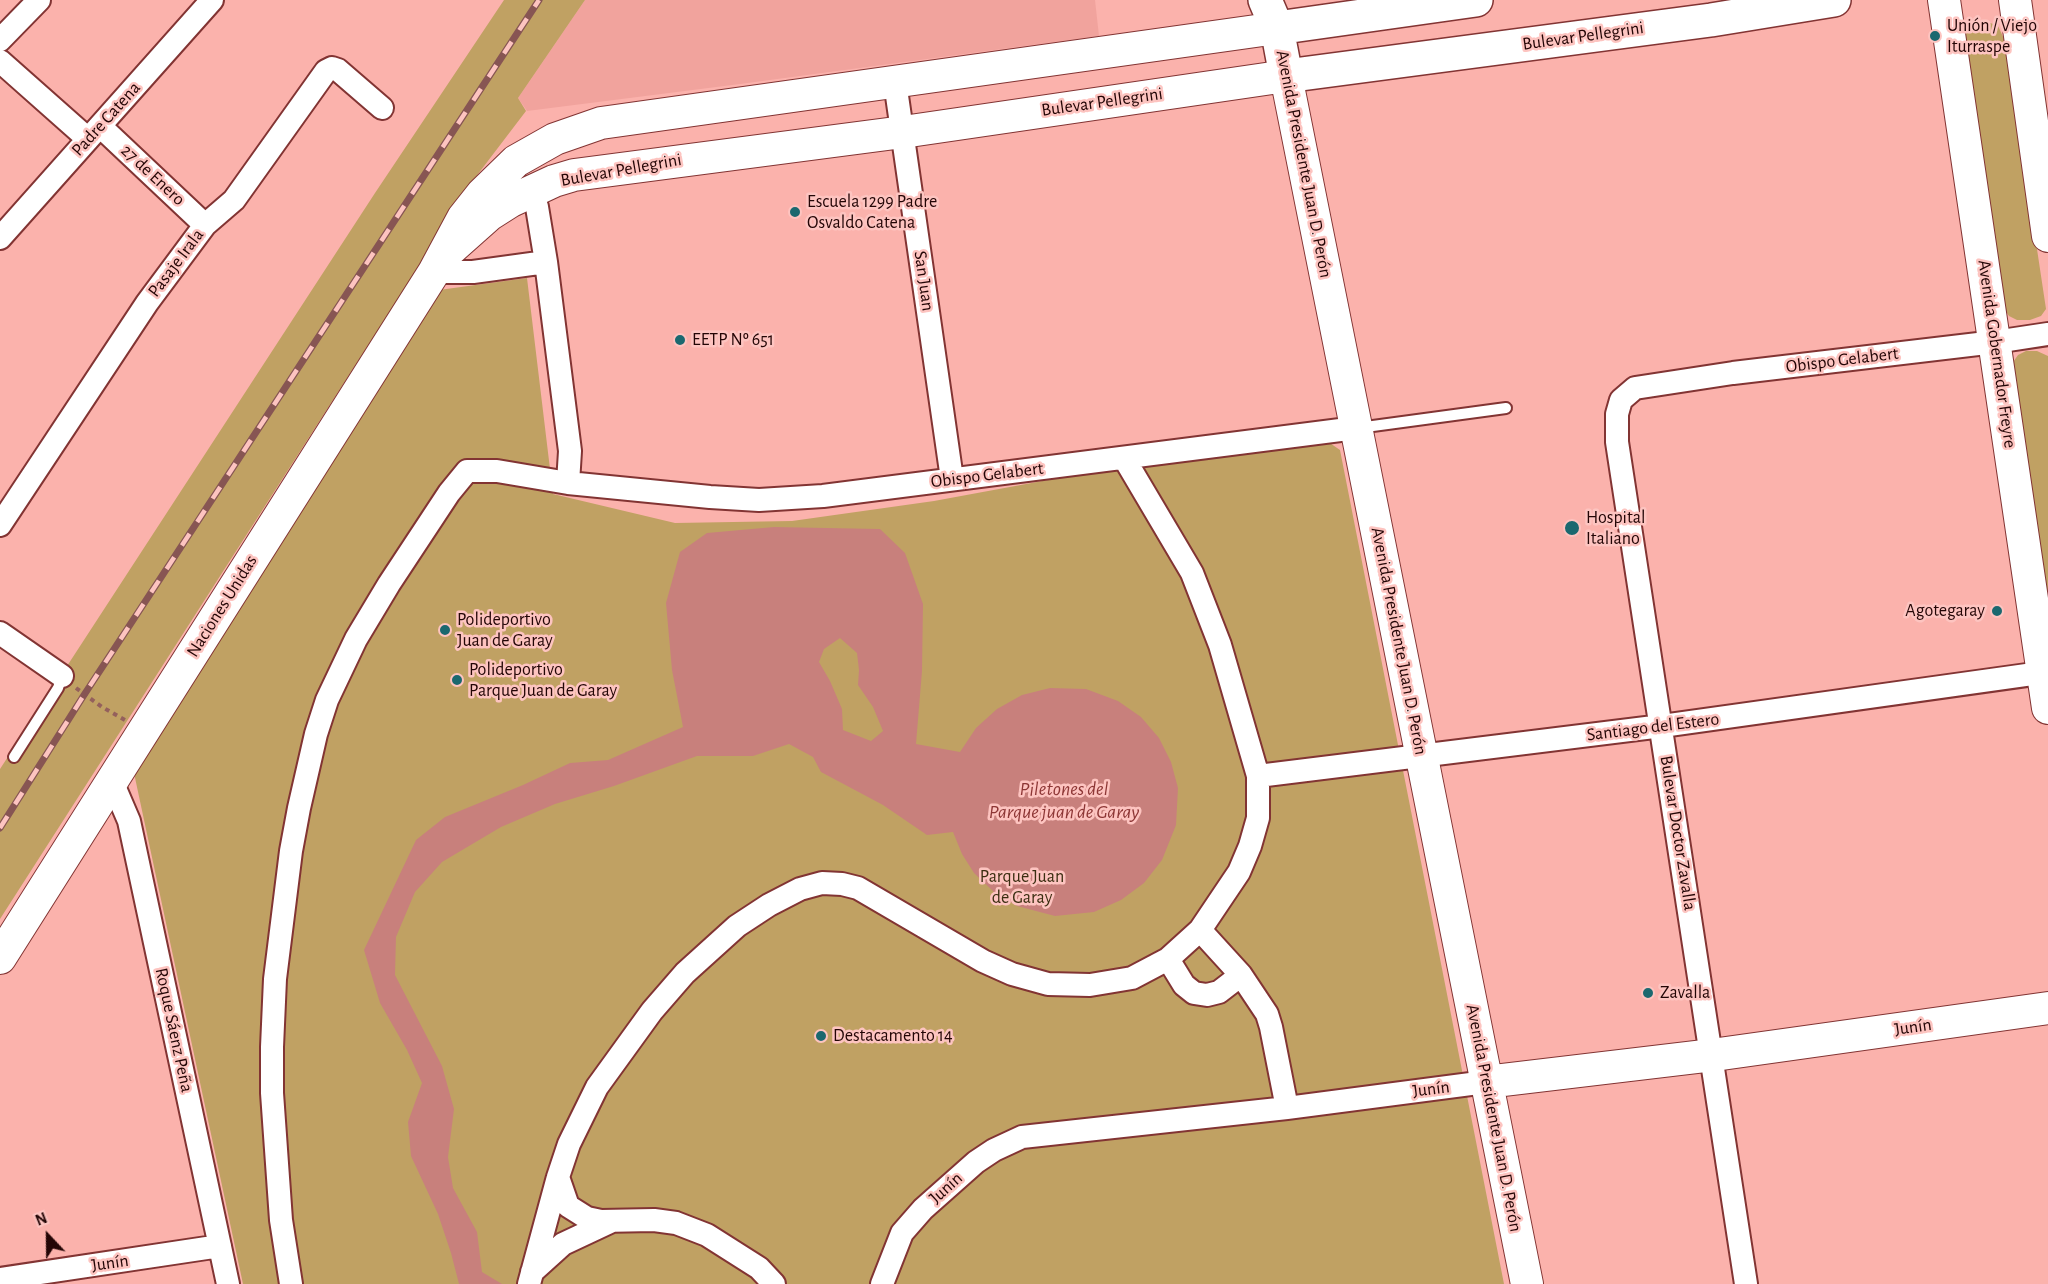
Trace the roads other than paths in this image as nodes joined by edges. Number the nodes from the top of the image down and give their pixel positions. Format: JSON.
{"nodes":[{"id":1,"x":39,"y":0,"type":"edge"},
{"id":2,"x":212,"y":0,"type":"edge"},
{"id":3,"x":1476,"y":0,"type":"edge"},
{"id":4,"x":1834,"y":0,"type":"edge"},
{"id":5,"x":1944,"y":0,"type":"edge"},
{"id":6,"x":2015,"y":0,"type":"edge"},
{"id":7,"x":1712,"y":10,"type":"edge"},
{"id":8,"x":1670,"y":13,"type":"edge"},
{"id":9,"x":1271,"y":14,"type":"edge"},
{"id":10,"x":0,"y":40,"type":"edge"},
{"id":11,"x":0,"y":62,"type":"edge"},
{"id":12,"x":1286,"y":76,"type":"junction"},
{"id":13,"x":895,"y":82,"type":"junction"},
{"id":14,"x":382,"y":108,"type":"dead end"},
{"id":15,"x":657,"y":116,"type":"junction"},
{"id":16,"x":94,"y":132,"type":"junction"},
{"id":17,"x":903,"y":132,"type":"junction"},
{"id":18,"x":661,"y":162,"type":"junction"},
{"id":19,"x":530,"y":191,"type":"junction"},
{"id":20,"x":205,"y":225,"type":"junction"},
{"id":21,"x":2048,"y":236,"type":"edge"},
{"id":22,"x":0,"y":238,"type":"edge"},
{"id":23,"x":546,"y":262,"type":"junction"},
{"id":24,"x":439,"y":263,"type":"junction"},
{"id":25,"x":2048,"y":334,"type":"edge"},
{"id":26,"x":1995,"y":342,"type":"junction"},
{"id":27,"x":1635,"y":388,"type":"joint"},
{"id":28,"x":1506,"y":408,"type":"dead end"},
{"id":29,"x":1356,"y":428,"type":"junction"},
{"id":30,"x":1124,"y":458,"type":"junction"},
{"id":31,"x":952,"y":479,"type":"junction"},
{"id":32,"x":568,"y":483,"type":"junction"},
{"id":33,"x":0,"y":525,"type":"edge"},
{"id":34,"x":0,"y":633,"type":"edge"},
{"id":35,"x":2045,"y":673,"type":"edge"},
{"id":36,"x":62,"y":676,"type":"joint"},
{"id":37,"x":2048,"y":708,"type":"edge"},
{"id":38,"x":1662,"y":726,"type":"junction"},
{"id":39,"x":1421,"y":755,"type":"junction"},
{"id":40,"x":14,"y":757,"type":"dead end"},
{"id":41,"x":1258,"y":776,"type":"junction"},
{"id":42,"x":111,"y":779,"type":"junction"},
{"id":43,"x":1200,"y":930,"type":"junction"},
{"id":44,"x":0,"y":958,"type":"edge"},
{"id":45,"x":1168,"y":958,"type":"junction"},
{"id":46,"x":1241,"y":975,"type":"junction"},
{"id":47,"x":2048,"y":1008,"type":"edge"},
{"id":48,"x":1713,"y":1055,"type":"junction"},
{"id":49,"x":1486,"y":1082,"type":"junction"},
{"id":50,"x":1287,"y":1108,"type":"junction"},
{"id":51,"x":558,"y":1177,"type":"junction"},
{"id":52,"x":616,"y":1220,"type":"junction"},
{"id":53,"x":220,"y":1246,"type":"junction"},
{"id":54,"x":531,"y":1278,"type":"edge"},
{"id":55,"x":0,"y":1279,"type":"edge"},
{"id":56,"x":228,"y":1284,"type":"edge"},
{"id":57,"x":291,"y":1284,"type":"edge"},
{"id":58,"x":774,"y":1284,"type":"edge"},
{"id":59,"x":882,"y":1284,"type":"edge"},
{"id":60,"x":1527,"y":1284,"type":"edge"},
{"id":61,"x":1746,"y":1284,"type":"edge"}],
"edges":[{"from":1,"to":10,"type":"street"},
{"from":2,"to":16,"type":"street","name":"Padre Catena"},
{"from":3,"to":9,"type":"main road"},
{"from":4,"to":7,"type":"main road","name":"Bulevar Pellegrini"},
{"from":5,"to":26,"type":"street","name":"Avenida Gobernador Freyre"},
{"from":6,"to":21,"type":"street"},
{"from":7,"to":8,"type":"main road","name":"Bulevar Pellegrini"},
{"from":8,"to":12,"type":"main road","name":"Bulevar Pellegrini"},
{"from":9,"to":12,"type":"main road","name":"Avenida Presidente Juan D. Perón"},
{"from":9,"to":13,"type":"street"},
{"from":11,"to":16,"type":"street","name":"27 de Enero"},
{"from":12,"to":17,"type":"street","name":"Bulevar Pellegrini"},
{"from":12,"to":29,"type":"street","name":"Avenida Presidente Juan D. Perón"},
{"from":13,"to":15,"type":"street"},
{"from":13,"to":17,"type":"street","name":"San Juan"},
{"from":14,"to":20,"type":"street","name":"Pasaje Irala"},
{"from":15,"to":18,"type":"street"},
{"from":15,"to":24,"type":"street"},
{"from":16,"to":20,"type":"street","name":"27 de Enero"},
{"from":16,"to":22,"type":"street","name":"Padre Catena"},
{"from":17,"to":18,"type":"street","name":"Bulevar Pellegrini"},
{"from":17,"to":31,"type":"street","name":"San Juan"},
{"from":18,"to":19,"type":"street","name":"Bulevar Pellegrini"},
{"from":19,"to":23,"type":"street"},
{"from":19,"to":24,"type":"street","name":"Bulevar Pellegrini"},
{"from":20,"to":33,"type":"street","name":"Pasaje Irala"},
{"from":23,"to":24,"type":"street"},
{"from":23,"to":32,"type":"street"},
{"from":24,"to":42,"type":"street","name":"Naciones Unidas"},
{"from":25,"to":26,"type":"street","name":"Obispo Gelabert"},
{"from":26,"to":27,"type":"street","name":"Obispo Gelabert"},
{"from":26,"to":35,"type":"street","name":"Avenida Gobernador Freyre"},
{"from":27,"to":38,"type":"street","name":"Bulevar Doctor Zavalla"},
{"from":28,"to":29,"type":"lane","name":"Obispo Gelabert"},
{"from":29,"to":30,"type":"street","name":"Obispo Gelabert"},
{"from":29,"to":39,"type":"street","name":"Avenida Presidente Juan D. Perón"},
{"from":30,"to":31,"type":"street","name":"Obispo Gelabert"},
{"from":30,"to":41,"type":"street"},
{"from":31,"to":32,"type":"street","name":"Obispo Gelabert"},
{"from":32,"to":57,"type":"street","name":"Obispo Gelabert"},
{"from":34,"to":36,"type":"street"},
{"from":35,"to":37,"type":"street","name":"Avenida Gobernador Freyre"},
{"from":35,"to":38,"type":"street","name":"Santiago del Estero"},
{"from":36,"to":40,"type":"lane"},
{"from":38,"to":39,"type":"street","name":"Santiago del Estero"},
{"from":38,"to":48,"type":"street","name":"Bulevar Doctor Zavalla"},
{"from":39,"to":41,"type":"street","name":"Santiago del Estero"},
{"from":39,"to":49,"type":"street","name":"Avenida Presidente Juan D. Perón"},
{"from":41,"to":43,"type":"street"},
{"from":42,"to":44,"type":"street","name":"Naciones Unidas"},
{"from":42,"to":53,"type":"street","name":"Roque Sáenz Peña"},
{"from":43,"to":45,"type":"street"},
{"from":43,"to":46,"type":"street"},
{"from":45,"to":46,"type":"street"},
{"from":45,"to":51,"type":"street"},
{"from":46,"to":50,"type":"street"},
{"from":47,"to":48,"type":"street","name":"Junín"},
{"from":48,"to":49,"type":"street","name":"Junín"},
{"from":48,"to":61,"type":"street","name":"Bulevar Doctor Zavalla"},
{"from":49,"to":50,"type":"street","name":"Junín"},
{"from":49,"to":60,"type":"street","name":"Avenida Presidente Juan D. Perón"},
{"from":50,"to":59,"type":"street","name":"Junín"},
{"from":51,"to":52,"type":"street"},
{"from":51,"to":54,"type":"street"},
{"from":52,"to":54,"type":"street"},
{"from":52,"to":58,"type":"street"},
{"from":53,"to":55,"type":"street","name":"Junín"},
{"from":53,"to":56,"type":"street","name":"Roque Sáenz Peña"}]}
